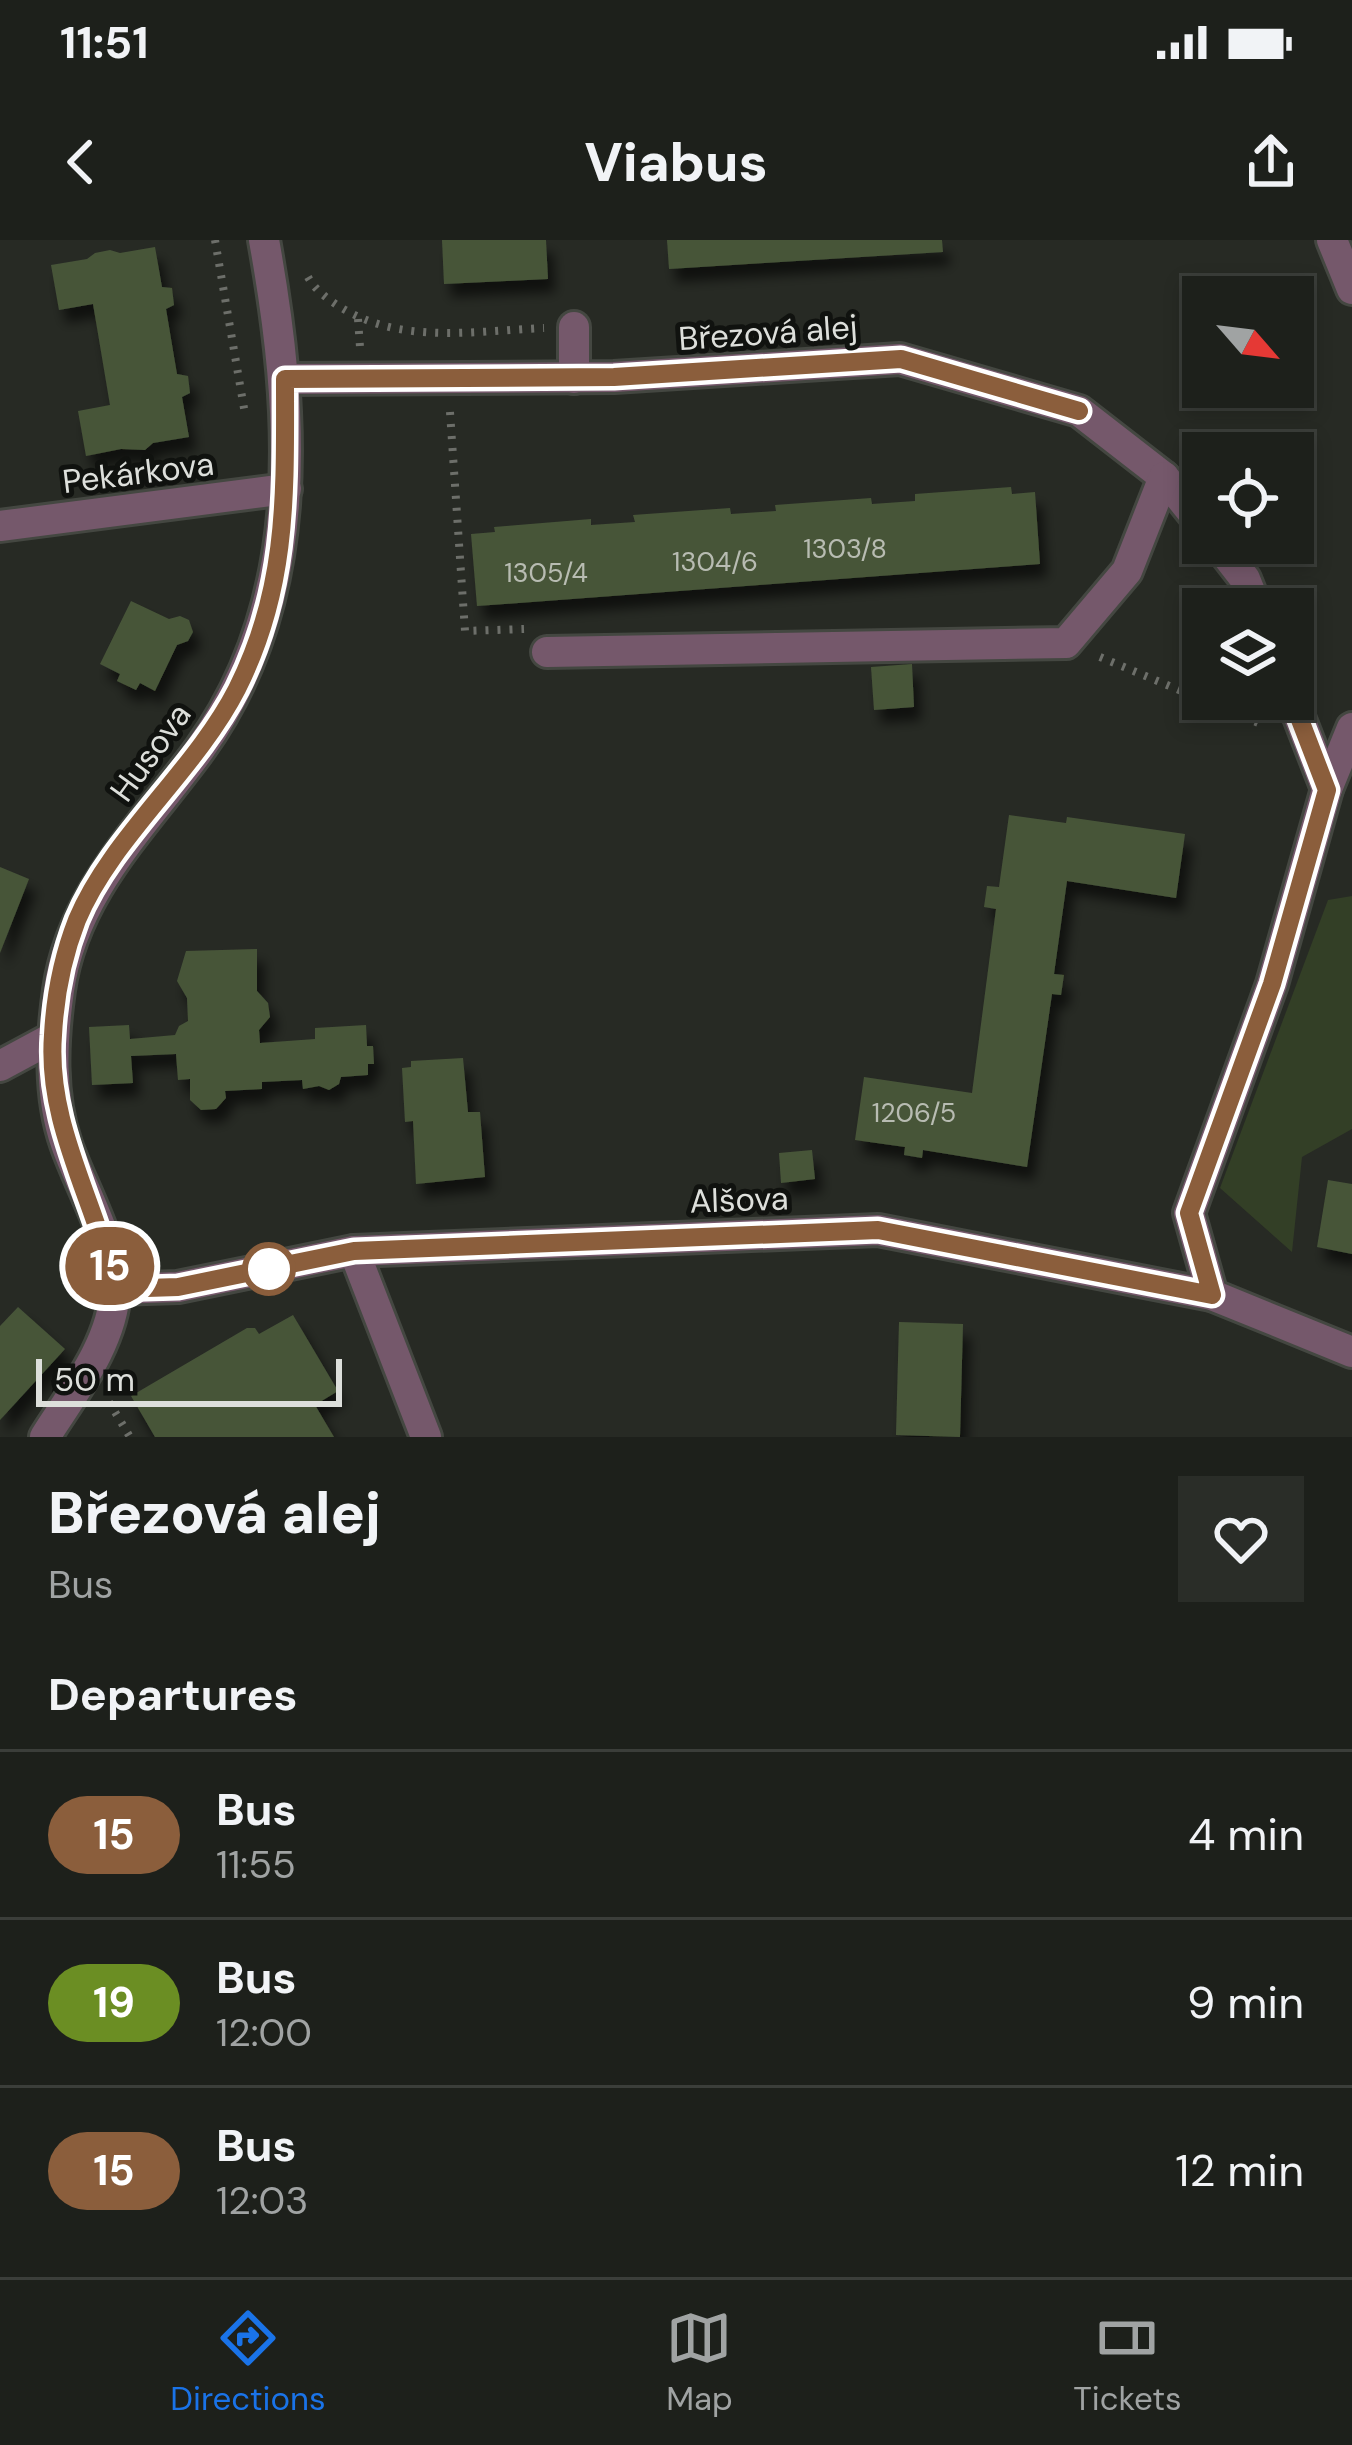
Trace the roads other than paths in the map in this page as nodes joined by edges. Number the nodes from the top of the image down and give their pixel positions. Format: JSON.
{"nodes":[{"id":1,"x":264,"y":240,"type":"edge"},
{"id":2,"x":1332,"y":240,"type":"edge"},
{"id":3,"x":1352,"y":289,"type":"edge"},
{"id":4,"x":574,"y":327,"type":"road end"},
{"id":5,"x":574,"y":378,"type":"junction"},
{"id":6,"x":285,"y":379,"type":"junction"},
{"id":7,"x":1164,"y":477,"type":"junction"},
{"id":8,"x":286,"y":489,"type":"junction"},
{"id":9,"x":1182,"y":500,"type":"edge"},
{"id":10,"x":0,"y":526,"type":"edge"},
{"id":11,"x":547,"y":652,"type":"road end"},
{"id":12,"x":1300,"y":720,"type":"edge"},
{"id":13,"x":1352,"y":728,"type":"edge"},
{"id":14,"x":1327,"y":790,"type":"junction"},
{"id":15,"x":52,"y":1038,"type":"junction"},
{"id":16,"x":0,"y":1066,"type":"edge"},
{"id":17,"x":354,"y":1251,"type":"junction"},
{"id":18,"x":115,"y":1289,"type":"junction"},
{"id":19,"x":1212,"y":1295,"type":"junction"},
{"id":20,"x":1352,"y":1352,"type":"edge"},
{"id":21,"x":45,"y":1437,"type":"edge"},
{"id":22,"x":427,"y":1437,"type":"edge"}],
"edges":[{"from":1,"to":6,"type":"street","name":"Husova"},
{"from":2,"to":3,"type":"street"},
{"from":4,"to":5,"type":"street"},
{"from":5,"to":6,"type":"street","name":"Březová alej"},
{"from":5,"to":7,"type":"street","name":"Březová alej"},
{"from":6,"to":8,"type":"street","name":"Husova"},
{"from":7,"to":9,"type":"street","name":"Březová alej"},
{"from":7,"to":11,"type":"street"},
{"from":8,"to":10,"type":"street","name":"Pekárkova"},
{"from":8,"to":15,"type":"street","name":"Husova"},
{"from":12,"to":14,"type":"street"},
{"from":13,"to":14,"type":"street"},
{"from":14,"to":19,"type":"street"},
{"from":15,"to":16,"type":"street"},
{"from":15,"to":18,"type":"street","name":"Husova"},
{"from":17,"to":18,"type":"street","name":"Alšova"},
{"from":17,"to":19,"type":"street","name":"Alšova"},
{"from":17,"to":22,"type":"street"},
{"from":18,"to":21,"type":"street"},
{"from":19,"to":20,"type":"street","name":"Alšova"}]}
